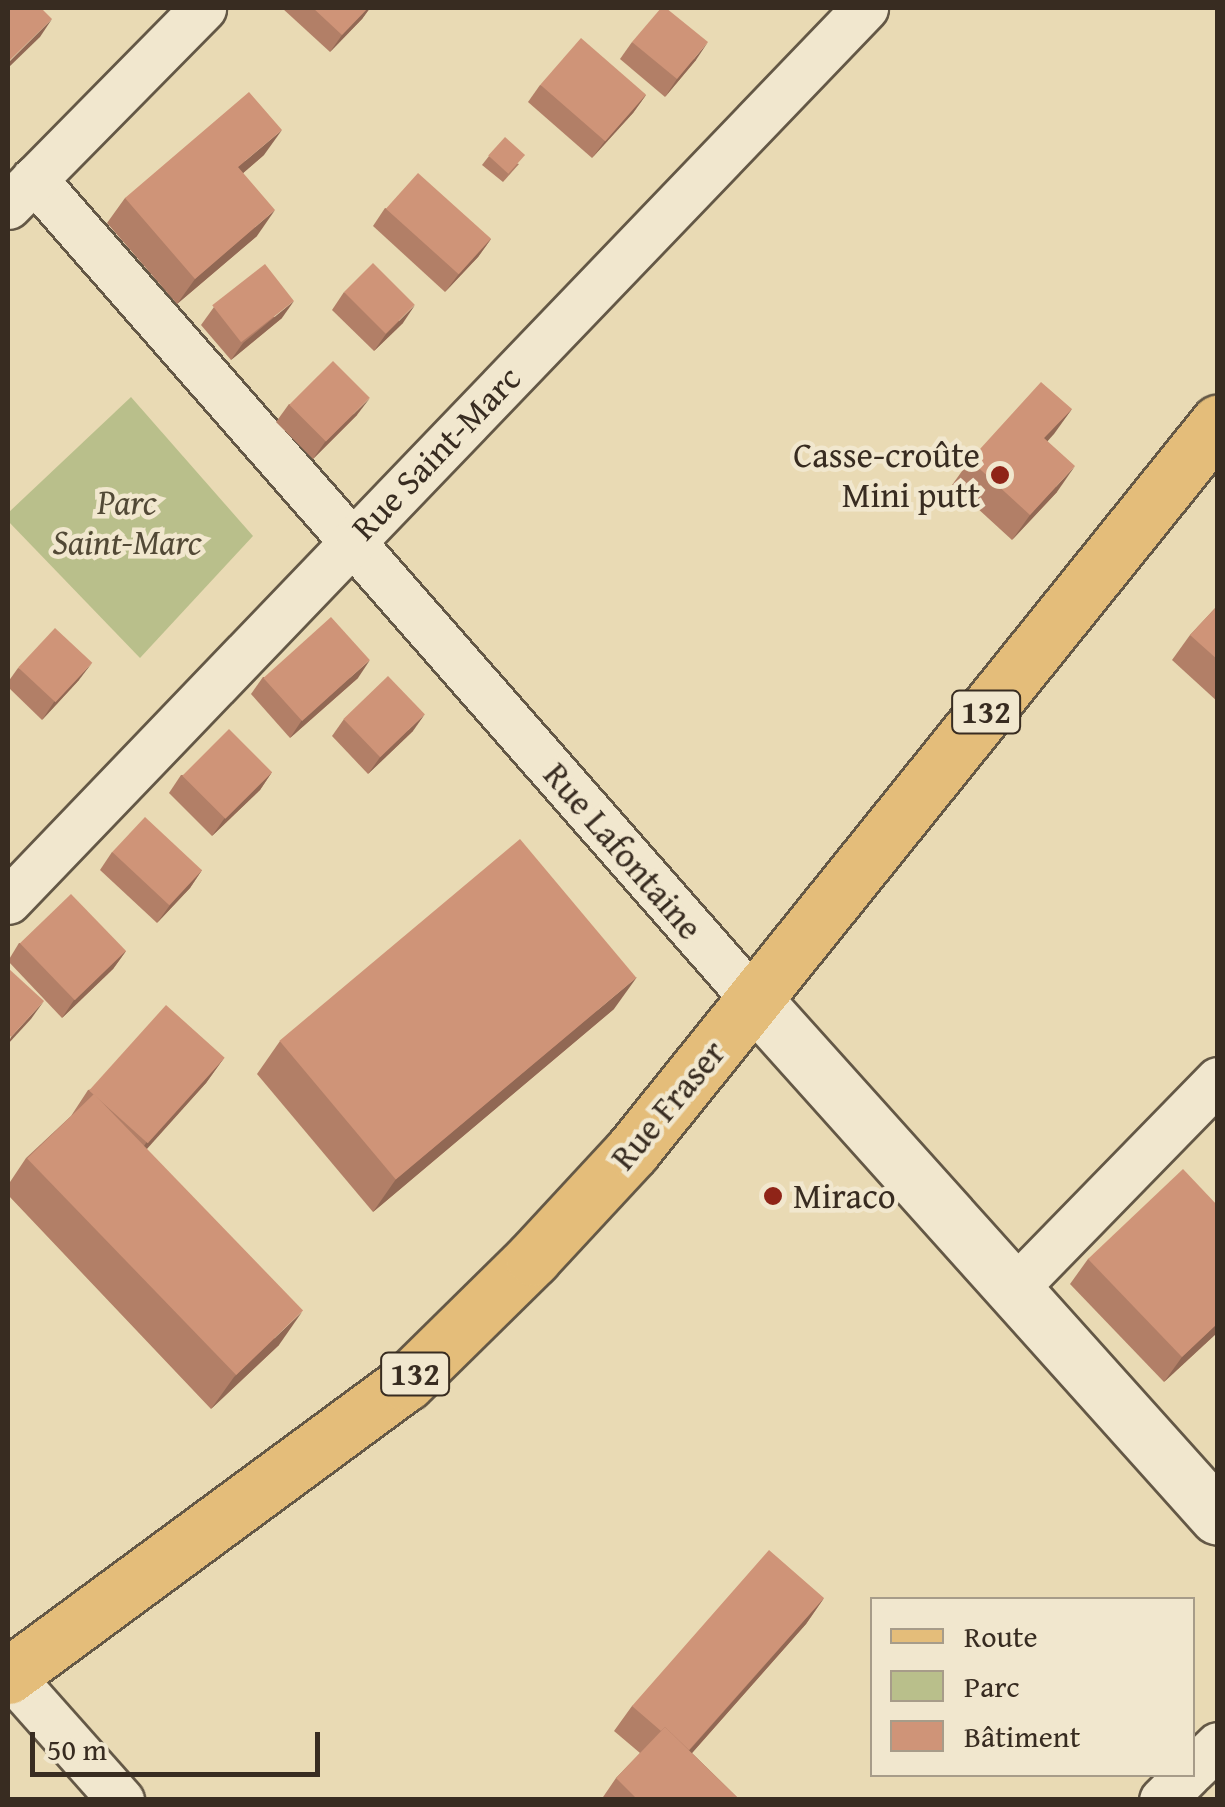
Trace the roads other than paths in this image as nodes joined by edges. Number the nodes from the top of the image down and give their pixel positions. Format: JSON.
{"nodes":[{"id":1,"x":203,"y":8,"type":"edge"},
{"id":2,"x":865,"y":8,"type":"edge"},
{"id":3,"x":20,"y":193,"type":"edge"},
{"id":4,"x":1218,"y":423,"type":"edge"},
{"id":5,"x":350,"y":542,"type":"junction"},
{"id":6,"x":8,"y":901,"type":"edge"},
{"id":7,"x":755,"y":1000,"type":"junction"},
{"id":8,"x":1218,"y":1080,"type":"edge"},
{"id":9,"x":1014,"y":1288,"type":"junction"},
{"id":10,"x":1218,"y":1517,"type":"edge"},
{"id":11,"x":8,"y":1675,"type":"edge"},
{"id":12,"x":1218,"y":1745,"type":"edge"},
{"id":13,"x":1195,"y":1767,"type":"edge"},
{"id":14,"x":1185,"y":1777,"type":"edge"},
{"id":15,"x":121,"y":1800,"type":"edge"},
{"id":16,"x":1162,"y":1800,"type":"edge"}],
"edges":[{"from":1,"to":3,"type":"street"},
{"from":2,"to":5,"type":"street","name":"Rue Saint-Marc"},
{"from":3,"to":5,"type":"street","name":"Rue Lafontaine"},
{"from":4,"to":7,"type":"main road","name":"Rue Fraser","number":"132"},
{"from":5,"to":6,"type":"street","name":"Rue Saint-Marc"},
{"from":5,"to":7,"type":"street","name":"Rue Lafontaine"},
{"from":7,"to":9,"type":"main road","name":"Rue Lafontaine"},
{"from":7,"to":11,"type":"main road","name":"Rue Fraser","number":"132"},
{"from":8,"to":9,"type":"street"},
{"from":9,"to":10,"type":"main road","name":"Rue Lafontaine"},
{"from":11,"to":15,"type":"street"},
{"from":12,"to":13,"type":"street"},
{"from":14,"to":16,"type":"street"}]}
